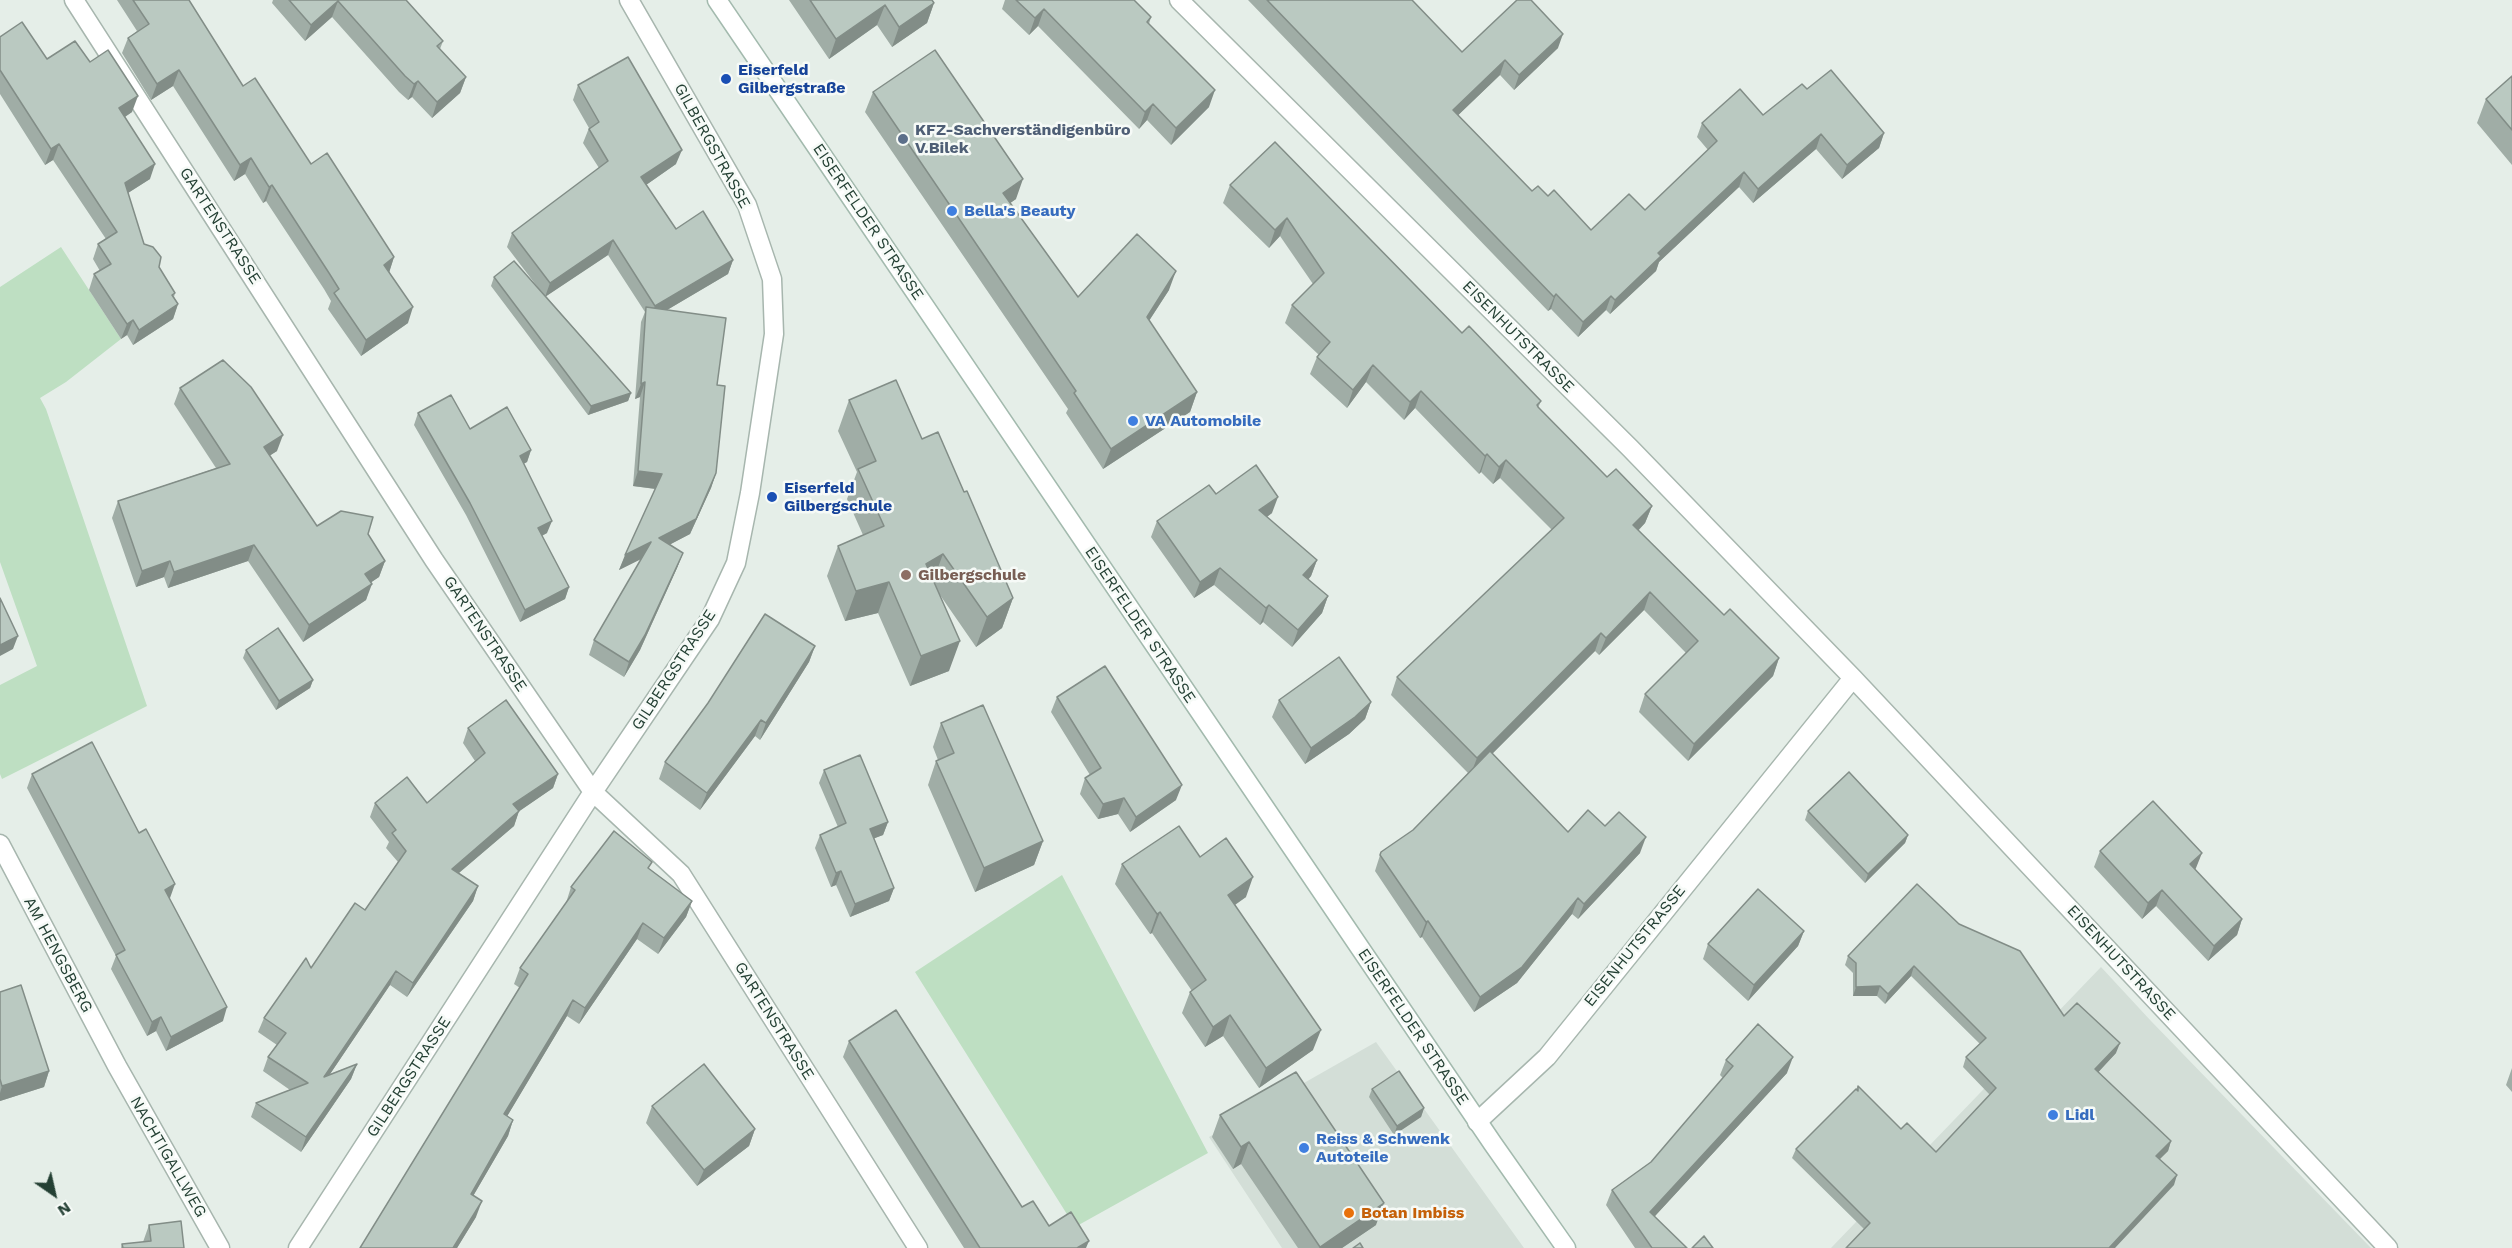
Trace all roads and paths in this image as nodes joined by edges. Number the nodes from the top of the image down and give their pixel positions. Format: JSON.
{"nodes":[{"id":1,"x":74,"y":0,"type":"edge"},
{"id":2,"x":629,"y":0,"type":"edge"},
{"id":3,"x":717,"y":0,"type":"edge"},
{"id":4,"x":1179,"y":0,"type":"edge"},
{"id":5,"x":1853,"y":678,"type":"junction"},
{"id":6,"x":592,"y":792,"type":"junction"},
{"id":7,"x":0,"y":844,"type":"edge"},
{"id":8,"x":117,"y":1066,"type":"joint"},
{"id":9,"x":1477,"y":1122,"type":"junction"},
{"id":10,"x":220,"y":1248,"type":"edge"},
{"id":11,"x":298,"y":1248,"type":"edge"},
{"id":12,"x":918,"y":1248,"type":"edge"},
{"id":13,"x":1566,"y":1248,"type":"edge"},
{"id":14,"x":2388,"y":1248,"type":"edge"}],
"edges":[{"from":1,"to":6,"type":"street","name":"GARTENSTRASSE"},
{"from":2,"to":6,"type":"street","name":"GILBERGSTRASSE"},
{"from":3,"to":9,"type":"street","name":"EISERFELDER STRASSE"},
{"from":4,"to":5,"type":"street","name":"EISENHUTSTRASSE"},
{"from":5,"to":9,"type":"street","name":"EISENHUTSTRASSE"},
{"from":5,"to":14,"type":"street","name":"EISENHUTSTRASSE"},
{"from":6,"to":11,"type":"street","name":"GILBERGSTRASSE"},
{"from":6,"to":12,"type":"street","name":"GARTENSTRASSE"},
{"from":7,"to":8,"type":"street","name":"AM HENGSBERG"},
{"from":8,"to":10,"type":"street","name":"NACHTIGALLWEG"},
{"from":9,"to":13,"type":"street","name":"EISERFELDER STRASSE"}]}
